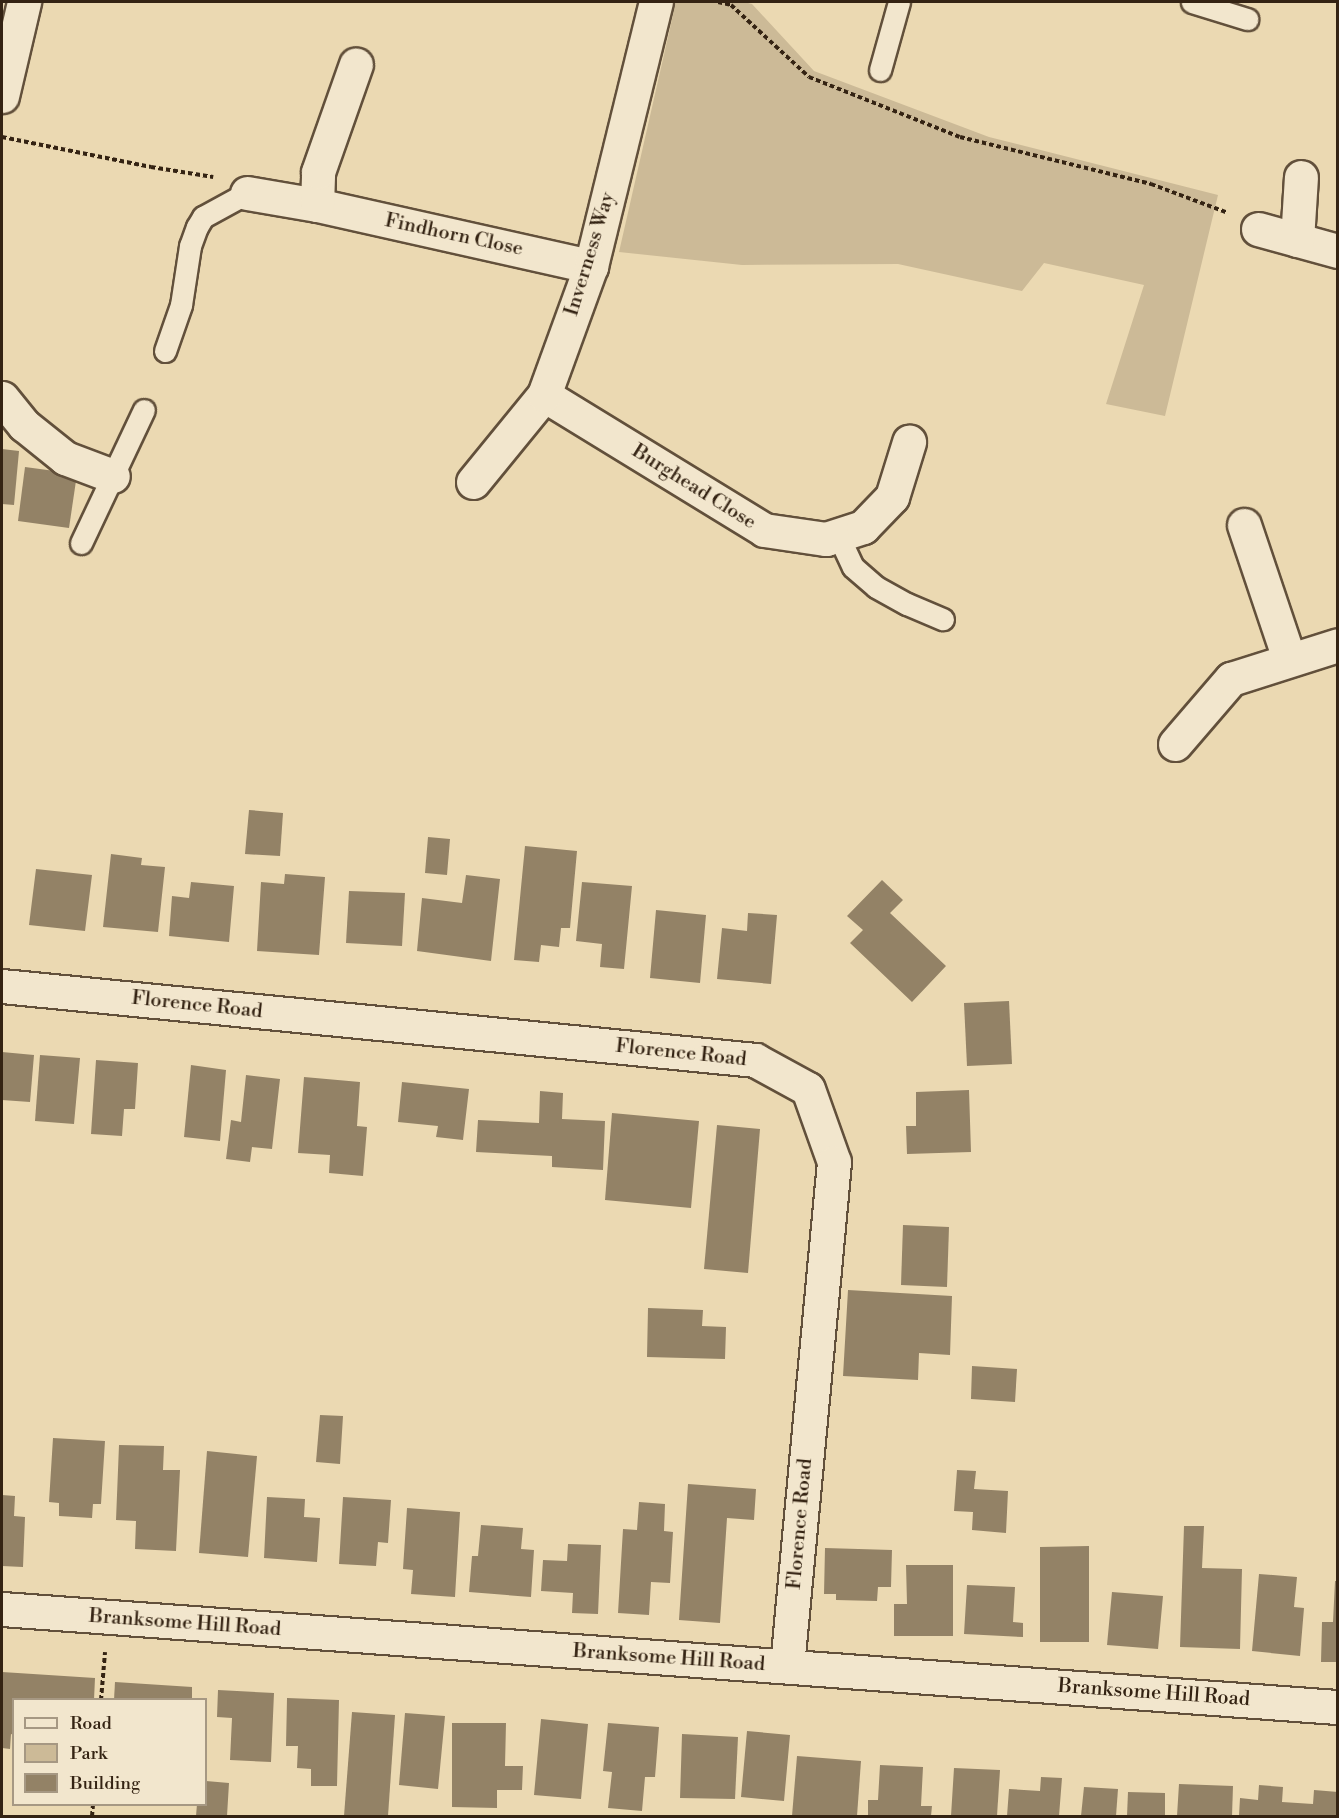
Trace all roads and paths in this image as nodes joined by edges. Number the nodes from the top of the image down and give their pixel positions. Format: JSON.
{"nodes":[{"id":1,"x":24,"y":2,"type":"edge"},
{"id":2,"x":656,"y":2,"type":"edge"},
{"id":3,"x":718,"y":2,"type":"edge"},
{"id":4,"x":899,"y":2,"type":"edge"},
{"id":5,"x":1192,"y":2,"type":"edge"},
{"id":6,"x":1247,"y":19,"type":"dead end"},
{"id":7,"x":356,"y":64,"type":"dead end"},
{"id":8,"x":880,"y":70,"type":"dead end"},
{"id":9,"x":2,"y":96,"type":"edge"},
{"id":10,"x":2,"y":137,"type":"edge"},
{"id":11,"x":1301,"y":177,"type":"dead end"},
{"id":12,"x":247,"y":193,"type":"junction"},
{"id":13,"x":318,"y":205,"type":"junction"},
{"id":14,"x":1258,"y":230,"type":"joint"},
{"id":15,"x":1297,"y":240,"type":"junction"},
{"id":16,"x":1338,"y":251,"type":"edge"},
{"id":17,"x":591,"y":266,"type":"junction"},
{"id":18,"x":165,"y":351,"type":"dead end"},
{"id":19,"x":544,"y":395,"type":"junction"},
{"id":20,"x":2,"y":398,"type":"edge"},
{"id":21,"x":144,"y":410,"type":"dead end"},
{"id":22,"x":909,"y":442,"type":"dead end"},
{"id":23,"x":113,"y":476,"type":"junction"},
{"id":24,"x":473,"y":482,"type":"dead end"},
{"id":25,"x":1245,"y":525,"type":"dead end"},
{"id":26,"x":838,"y":535,"type":"junction"},
{"id":27,"x":81,"y":543,"type":"dead end"},
{"id":28,"x":943,"y":619,"type":"dead end"},
{"id":29,"x":1338,"y":645,"type":"edge"},
{"id":30,"x":1289,"y":659,"type":"junction"},
{"id":31,"x":1174,"y":744,"type":"dead end"},
{"id":32,"x":2,"y":986,"type":"edge"},
{"id":33,"x":2,"y":1609,"type":"edge"},
{"id":34,"x":107,"y":1618,"type":"junction"},
{"id":35,"x":787,"y":1666,"type":"junction"},
{"id":36,"x":101,"y":1698,"type":"edge"},
{"id":37,"x":1338,"y":1707,"type":"edge"}],
"edges":[{"from":1,"to":9,"type":"street"},
{"from":2,"to":17,"type":"street","name":"Inverness Way"},
{"from":3,"to":14,"type":"path"},
{"from":4,"to":8,"type":"lane"},
{"from":5,"to":6,"type":"lane"},
{"from":7,"to":13,"type":"street"},
{"from":10,"to":12,"type":"path"},
{"from":11,"to":15,"type":"street"},
{"from":12,"to":13,"type":"street","name":"Findhorn Close"},
{"from":12,"to":18,"type":"lane"},
{"from":13,"to":17,"type":"street","name":"Findhorn Close"},
{"from":14,"to":15,"type":"street"},
{"from":15,"to":16,"type":"street"},
{"from":17,"to":19,"type":"street","name":"Inverness Way"},
{"from":19,"to":24,"type":"street","name":"Inverness Way"},
{"from":19,"to":26,"type":"street","name":"Burghead Close"},
{"from":20,"to":23,"type":"street"},
{"from":21,"to":23,"type":"lane"},
{"from":22,"to":26,"type":"street","name":"Burghead Close"},
{"from":23,"to":27,"type":"lane"},
{"from":25,"to":30,"type":"street"},
{"from":26,"to":28,"type":"lane"},
{"from":29,"to":30,"type":"street"},
{"from":30,"to":31,"type":"street"},
{"from":32,"to":35,"type":"street","name":"Florence Road"},
{"from":33,"to":34,"type":"street","name":"Branksome Hill Road"},
{"from":34,"to":35,"type":"street","name":"Branksome Hill Road"},
{"from":34,"to":36,"type":"path"},
{"from":35,"to":37,"type":"street","name":"Branksome Hill Road"}]}
